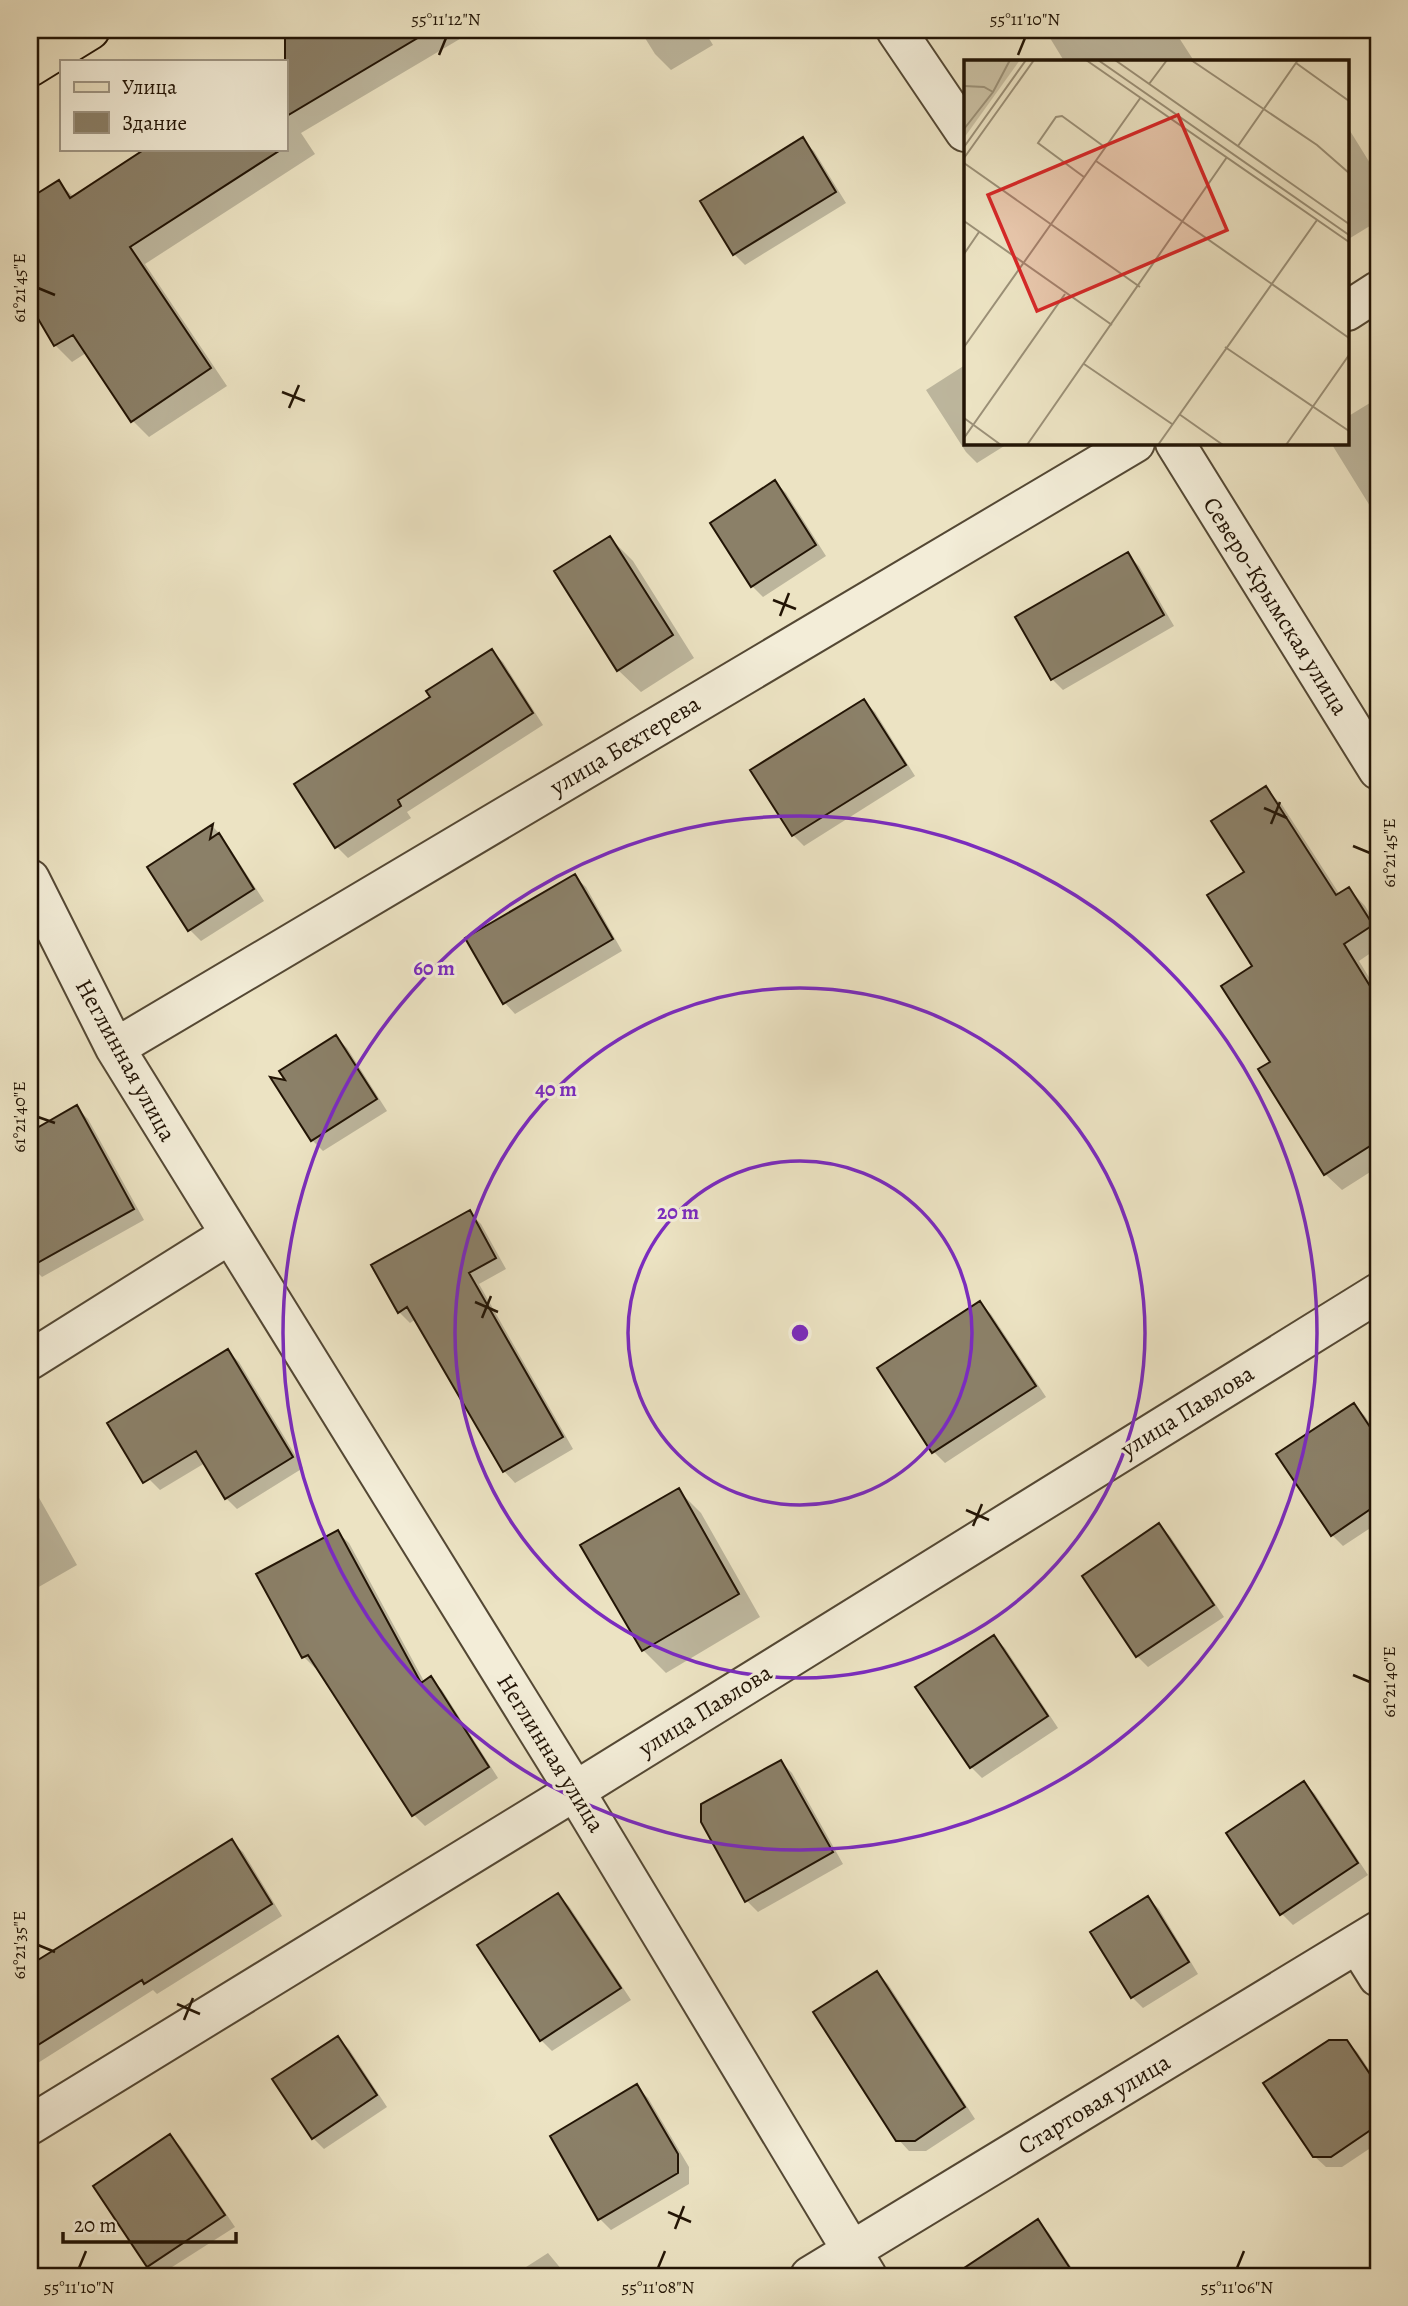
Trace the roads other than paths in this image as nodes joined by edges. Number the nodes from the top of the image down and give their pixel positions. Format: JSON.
{"nodes":[{"id":1,"x":90,"y":30,"type":"edge"},
{"id":2,"x":896,"y":30,"type":"edge"},
{"id":3,"x":30,"y":67,"type":"edge"},
{"id":4,"x":964,"y":131,"type":"edge"},
{"id":5,"x":1378,"y":291,"type":"edge"},
{"id":6,"x":1348,"y":310,"type":"edge"},
{"id":7,"x":1133,"y":444,"type":"edge"},
{"id":8,"x":1176,"y":444,"type":"edge"},
{"id":9,"x":1378,"y":770,"type":"edge"},
{"id":10,"x":30,"y":880,"type":"edge"},
{"id":11,"x":115,"y":1048,"type":"junction"},
{"id":12,"x":229,"y":1235,"type":"junction"},
{"id":13,"x":1378,"y":1293,"type":"edge"},
{"id":14,"x":30,"y":1360,"type":"edge"},
{"id":15,"x":575,"y":1791,"type":"junction"},
{"id":16,"x":1368,"y":1938,"type":"edge"},
{"id":17,"x":1378,"y":1977,"type":"edge"},
{"id":18,"x":30,"y":2125,"type":"edge"},
{"id":19,"x":859,"y":2264,"type":"edge"},
{"id":20,"x":810,"y":2276,"type":"edge"}],
"edges":[{"from":1,"to":3,"type":"main road"},
{"from":2,"to":4,"type":"street"},
{"from":5,"to":6,"type":"street"},
{"from":7,"to":11,"type":"street","name":"улица Бехтерева"},
{"from":8,"to":9,"type":"street","name":"Северо-Крымская улица"},
{"from":10,"to":11,"type":"street","name":"Неглинная улица"},
{"from":11,"to":12,"type":"street","name":"Неглинная улица"},
{"from":12,"to":14,"type":"street"},
{"from":12,"to":15,"type":"street","name":"Неглинная улица"},
{"from":13,"to":15,"type":"street","name":"улица Павлова"},
{"from":15,"to":18,"type":"street","name":"улица Павлова"},
{"from":15,"to":19,"type":"street","name":"Неглинная улица"},
{"from":16,"to":17,"type":"street"},
{"from":16,"to":19,"type":"street","name":"Стартовая улица"},
{"from":19,"to":20,"type":"street","name":"Стартовая улица"}]}
